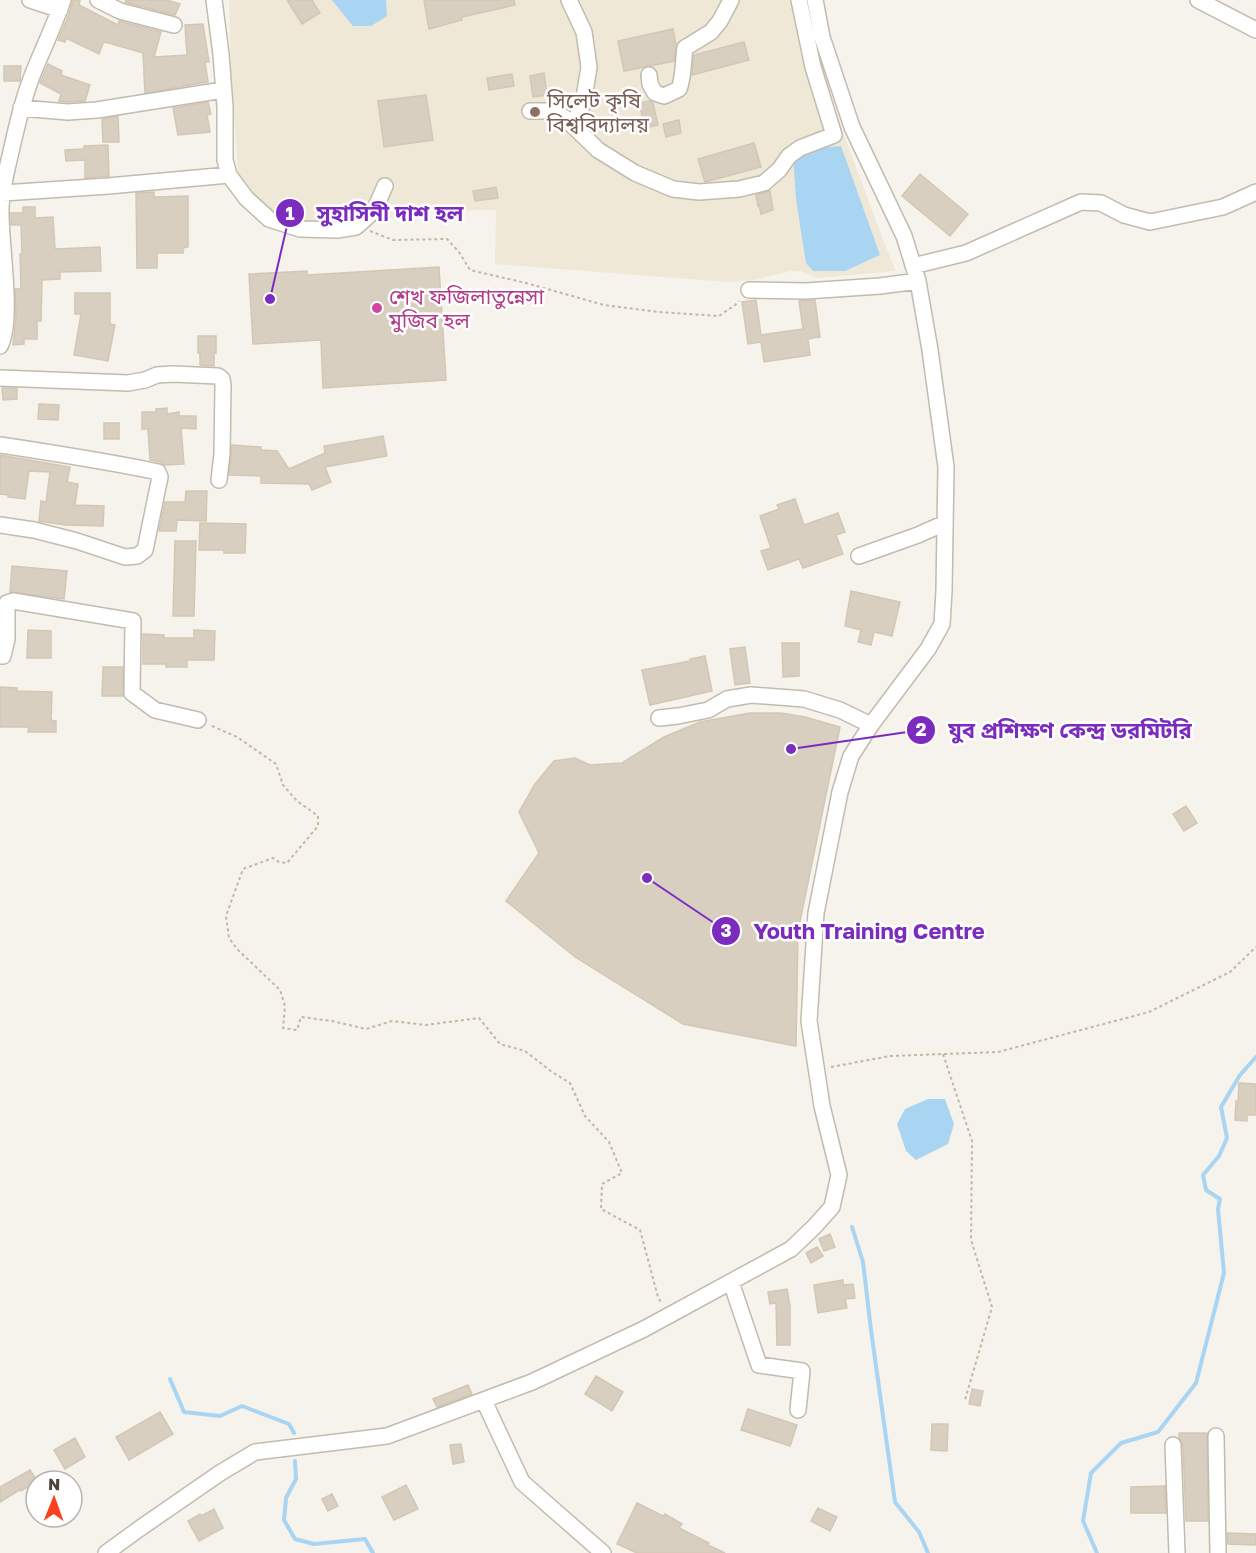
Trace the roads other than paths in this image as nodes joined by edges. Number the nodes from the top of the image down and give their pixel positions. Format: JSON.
{"nodes":[{"id":1,"x":30,"y":0,"type":"edge"},
{"id":2,"x":98,"y":0,"type":"edge"},
{"id":3,"x":214,"y":0,"type":"edge"},
{"id":4,"x":569,"y":0,"type":"edge"},
{"id":5,"x":731,"y":0,"type":"edge"},
{"id":6,"x":799,"y":0,"type":"edge"},
{"id":7,"x":815,"y":0,"type":"edge"},
{"id":8,"x":1198,"y":0,"type":"edge"},
{"id":9,"x":61,"y":5,"type":"edge"},
{"id":10,"x":174,"y":25,"type":"dead end"},
{"id":11,"x":1256,"y":30,"type":"edge"},
{"id":12,"x":649,"y":75,"type":"dead end"},
{"id":13,"x":223,"y":90,"type":"junction"},
{"id":14,"x":21,"y":108,"type":"junction"},
{"id":15,"x":530,"y":111,"type":"dead end"},
{"id":16,"x":578,"y":129,"type":"junction"},
{"id":17,"x":229,"y":175,"type":"junction"},
{"id":18,"x":385,"y":186,"type":"dead end"},
{"id":19,"x":1256,"y":192,"type":"edge"},
{"id":20,"x":3,"y":194,"type":"junction"},
{"id":21,"x":2,"y":257,"type":"edge"},
{"id":22,"x":916,"y":273,"type":"junction"},
{"id":23,"x":749,"y":290,"type":"road end"},
{"id":24,"x":1,"y":343,"type":"edge"},
{"id":25,"x":0,"y":378,"type":"edge"},
{"id":26,"x":0,"y":445,"type":"edge"},
{"id":27,"x":219,"y":480,"type":"dead end"},
{"id":28,"x":945,"y":523,"type":"junction"},
{"id":29,"x":0,"y":525,"type":"edge"},
{"id":30,"x":859,"y":556,"type":"dead end"},
{"id":31,"x":0,"y":656,"type":"edge"},
{"id":32,"x":659,"y":718,"type":"dead end"},
{"id":33,"x":198,"y":720,"type":"road end"},
{"id":34,"x":871,"y":725,"type":"junction"},
{"id":35,"x":731,"y":1282,"type":"junction"},
{"id":36,"x":484,"y":1401,"type":"junction"},
{"id":37,"x":798,"y":1410,"type":"dead end"},
{"id":38,"x":1216,"y":1436,"type":"dead end"},
{"id":39,"x":1173,"y":1445,"type":"dead end"},
{"id":40,"x":106,"y":1553,"type":"edge"},
{"id":41,"x":603,"y":1553,"type":"edge"},
{"id":42,"x":1177,"y":1553,"type":"edge"},
{"id":43,"x":1218,"y":1553,"type":"edge"}],
"edges":[{"from":1,"to":9,"type":"street"},
{"from":2,"to":10,"type":"street"},
{"from":3,"to":13,"type":"street"},
{"from":4,"to":16,"type":"street"},
{"from":5,"to":12,"type":"street"},
{"from":6,"to":16,"type":"street"},
{"from":7,"to":22,"type":"street"},
{"from":8,"to":11,"type":"street"},
{"from":9,"to":14,"type":"street"},
{"from":13,"to":14,"type":"street"},
{"from":13,"to":17,"type":"street"},
{"from":14,"to":20,"type":"street"},
{"from":15,"to":16,"type":"street"},
{"from":17,"to":18,"type":"street"},
{"from":17,"to":20,"type":"street"},
{"from":19,"to":22,"type":"street"},
{"from":20,"to":21,"type":"street"},
{"from":21,"to":24,"type":"street"},
{"from":22,"to":23,"type":"street"},
{"from":22,"to":28,"type":"street"},
{"from":25,"to":27,"type":"street"},
{"from":26,"to":29,"type":"street"},
{"from":28,"to":30,"type":"street"},
{"from":28,"to":34,"type":"street"},
{"from":31,"to":33,"type":"street"},
{"from":32,"to":34,"type":"street"},
{"from":34,"to":35,"type":"street"},
{"from":35,"to":36,"type":"street"},
{"from":35,"to":37,"type":"street"},
{"from":36,"to":40,"type":"street"},
{"from":36,"to":41,"type":"street"},
{"from":38,"to":43,"type":"street"},
{"from":39,"to":42,"type":"street"}]}
